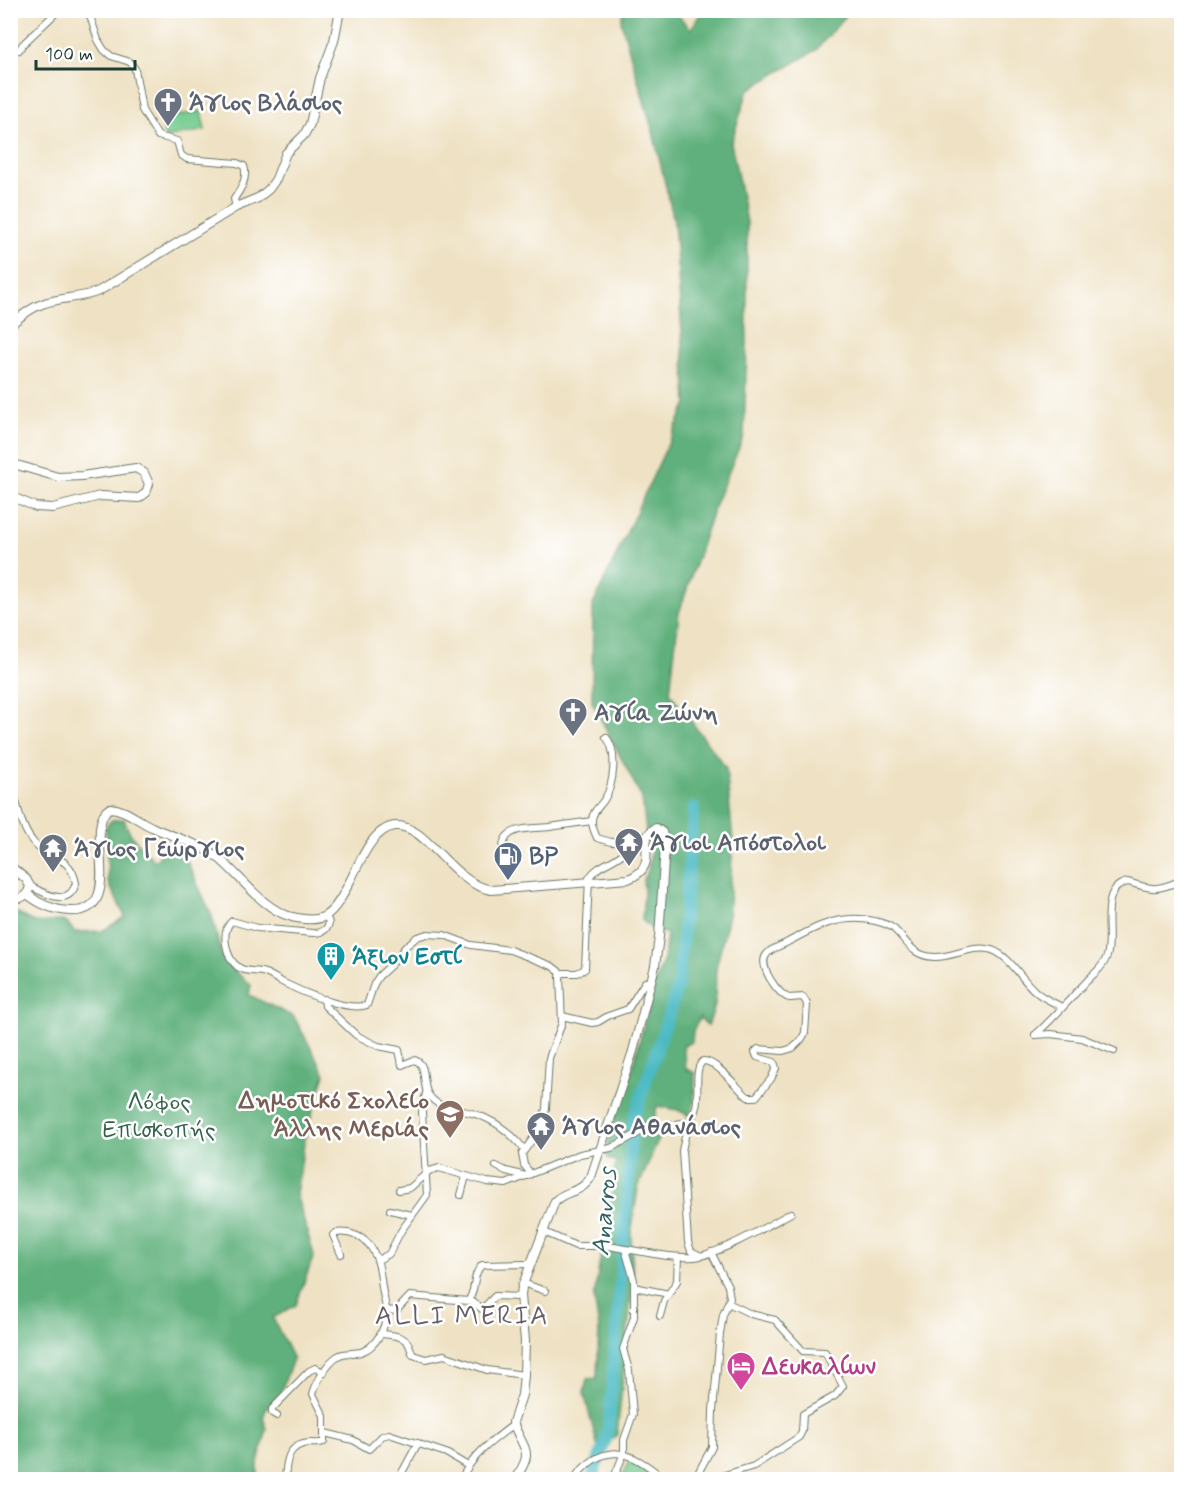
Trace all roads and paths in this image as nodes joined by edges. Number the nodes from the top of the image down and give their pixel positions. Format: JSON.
{"nodes":[{"id":1,"x":59,"y":10,"type":"edge"},
{"id":2,"x":88,"y":10,"type":"edge"},
{"id":3,"x":340,"y":10,"type":"edge"},
{"id":4,"x":19,"y":50,"type":"dead end"},
{"id":5,"x":236,"y":207,"type":"junction"},
{"id":6,"x":10,"y":325,"type":"edge"},
{"id":7,"x":10,"y":463,"type":"edge"},
{"id":8,"x":10,"y":496,"type":"edge"},
{"id":9,"x":606,"y":737,"type":"dead end"},
{"id":10,"x":10,"y":779,"type":"edge"},
{"id":11,"x":591,"y":820,"type":"junction"},
{"id":12,"x":503,"y":848,"type":"dead end"},
{"id":13,"x":10,"y":866,"type":"edge"},
{"id":14,"x":1182,"y":880,"type":"edge"},
{"id":15,"x":588,"y":882,"type":"junction"},
{"id":16,"x":28,"y":890,"type":"junction"},
{"id":17,"x":10,"y":897,"type":"edge"},
{"id":18,"x":326,"y":915,"type":"junction"},
{"id":19,"x":561,"y":973,"type":"junction"},
{"id":20,"x":651,"y":981,"type":"junction"},
{"id":21,"x":324,"y":999,"type":"junction"},
{"id":22,"x":1062,"y":1007,"type":"junction"},
{"id":23,"x":562,"y":1016,"type":"junction"},
{"id":24,"x":1114,"y":1051,"type":"dead end"},
{"id":25,"x":426,"y":1093,"type":"junction"},
{"id":26,"x":688,"y":1122,"type":"junction"},
{"id":27,"x":524,"y":1149,"type":"junction"},
{"id":28,"x":599,"y":1151,"type":"junction"},
{"id":29,"x":496,"y":1166,"type":"dead end"},
{"id":30,"x":426,"y":1173,"type":"junction"},
{"id":31,"x":528,"y":1175,"type":"junction"},
{"id":32,"x":466,"y":1176,"type":"junction"},
{"id":33,"x":399,"y":1190,"type":"dead end"},
{"id":34,"x":461,"y":1195,"type":"dead end"},
{"id":35,"x":390,"y":1210,"type":"dead end"},
{"id":36,"x":791,"y":1213,"type":"dead end"},
{"id":37,"x":412,"y":1215,"type":"junction"},
{"id":38,"x":542,"y":1231,"type":"junction"},
{"id":39,"x":625,"y":1249,"type":"junction"},
{"id":40,"x":711,"y":1252,"type":"junction"},
{"id":41,"x":341,"y":1254,"type":"dead end"},
{"id":42,"x":703,"y":1255,"type":"junction"},
{"id":43,"x":678,"y":1257,"type":"junction"},
{"id":44,"x":378,"y":1260,"type":"junction"},
{"id":45,"x":530,"y":1264,"type":"junction"},
{"id":46,"x":523,"y":1283,"type":"junction"},
{"id":47,"x":634,"y":1287,"type":"junction"},
{"id":48,"x":545,"y":1291,"type":"dead end"},
{"id":49,"x":669,"y":1294,"type":"junction"},
{"id":50,"x":521,"y":1297,"type":"junction"},
{"id":51,"x":470,"y":1300,"type":"junction"},
{"id":52,"x":728,"y":1303,"type":"junction"},
{"id":53,"x":386,"y":1310,"type":"junction"},
{"id":54,"x":660,"y":1316,"type":"dead end"},
{"id":55,"x":380,"y":1334,"type":"junction"},
{"id":56,"x":324,"y":1372,"type":"junction"},
{"id":57,"x":524,"y":1375,"type":"junction"},
{"id":58,"x":277,"y":1416,"type":"dead end"},
{"id":59,"x":513,"y":1425,"type":"junction"},
{"id":60,"x":325,"y":1433,"type":"junction"},
{"id":61,"x":418,"y":1443,"type":"junction"},
{"id":62,"x":624,"y":1453,"type":"junction"},
{"id":63,"x":468,"y":1466,"type":"junction"},
{"id":64,"x":695,"y":1478,"type":"edge"},
{"id":65,"x":285,"y":1479,"type":"edge"},
{"id":66,"x":398,"y":1479,"type":"edge"},
{"id":67,"x":461,"y":1479,"type":"edge"},
{"id":68,"x":514,"y":1479,"type":"edge"},
{"id":69,"x":573,"y":1479,"type":"edge"},
{"id":70,"x":613,"y":1479,"type":"edge"},
{"id":71,"x":665,"y":1479,"type":"edge"}],
"edges":[{"from":1,"to":4,"type":"street"},
{"from":2,"to":5,"type":"street"},
{"from":3,"to":5,"type":"street"},
{"from":5,"to":6,"type":"street"},
{"from":7,"to":8,"type":"main road"},
{"from":9,"to":11,"type":"street"},
{"from":10,"to":16,"type":"street"},
{"from":11,"to":12,"type":"street"},
{"from":11,"to":15,"type":"street"},
{"from":13,"to":16,"type":"main road"},
{"from":14,"to":22,"type":"street"},
{"from":15,"to":18,"type":"main road"},
{"from":15,"to":19,"type":"street"},
{"from":15,"to":20,"type":"main road"},
{"from":16,"to":17,"type":"main road"},
{"from":16,"to":18,"type":"main road"},
{"from":18,"to":21,"type":"street"},
{"from":19,"to":21,"type":"street"},
{"from":19,"to":23,"type":"street"},
{"from":20,"to":23,"type":"street"},
{"from":20,"to":28,"type":"main road"},
{"from":21,"to":25,"type":"street"},
{"from":22,"to":24,"type":"street"},
{"from":22,"to":26,"type":"street"},
{"from":23,"to":27,"type":"street"},
{"from":25,"to":27,"type":"street"},
{"from":25,"to":30,"type":"street"},
{"from":26,"to":28,"type":"street"},
{"from":26,"to":42,"type":"street"},
{"from":27,"to":31,"type":"street"},
{"from":28,"to":31,"type":"street"},
{"from":28,"to":38,"type":"main road"},
{"from":29,"to":31,"type":"street"},
{"from":30,"to":32,"type":"street"},
{"from":30,"to":33,"type":"street"},
{"from":30,"to":37,"type":"street"},
{"from":31,"to":32,"type":"street"},
{"from":32,"to":34,"type":"street"},
{"from":35,"to":37,"type":"street"},
{"from":36,"to":40,"type":"street"},
{"from":37,"to":44,"type":"street"},
{"from":38,"to":39,"type":"street"},
{"from":38,"to":45,"type":"main road"},
{"from":39,"to":43,"type":"street"},
{"from":39,"to":47,"type":"street"},
{"from":40,"to":42,"type":"street"},
{"from":40,"to":52,"type":"street"},
{"from":41,"to":44,"type":"street"},
{"from":42,"to":43,"type":"street"},
{"from":43,"to":49,"type":"street"},
{"from":44,"to":53,"type":"street"},
{"from":45,"to":46,"type":"main road"},
{"from":45,"to":51,"type":"street"},
{"from":46,"to":48,"type":"street"},
{"from":46,"to":50,"type":"main road"},
{"from":47,"to":49,"type":"street"},
{"from":47,"to":62,"type":"street"},
{"from":49,"to":54,"type":"street"},
{"from":50,"to":51,"type":"street"},
{"from":50,"to":57,"type":"main road"},
{"from":51,"to":53,"type":"street"},
{"from":52,"to":64,"type":"street"},
{"from":52,"to":64,"type":"street"},
{"from":53,"to":55,"type":"street"},
{"from":55,"to":56,"type":"street"},
{"from":55,"to":57,"type":"street"},
{"from":56,"to":58,"type":"street"},
{"from":56,"to":60,"type":"street"},
{"from":57,"to":59,"type":"main road"},
{"from":59,"to":63,"type":"street"},
{"from":59,"to":68,"type":"main road"},
{"from":60,"to":61,"type":"street"},
{"from":60,"to":65,"type":"street"},
{"from":61,"to":63,"type":"street"},
{"from":61,"to":66,"type":"street"},
{"from":62,"to":69,"type":"street"},
{"from":62,"to":70,"type":"street"},
{"from":62,"to":71,"type":"street"},
{"from":63,"to":67,"type":"street"}]}
